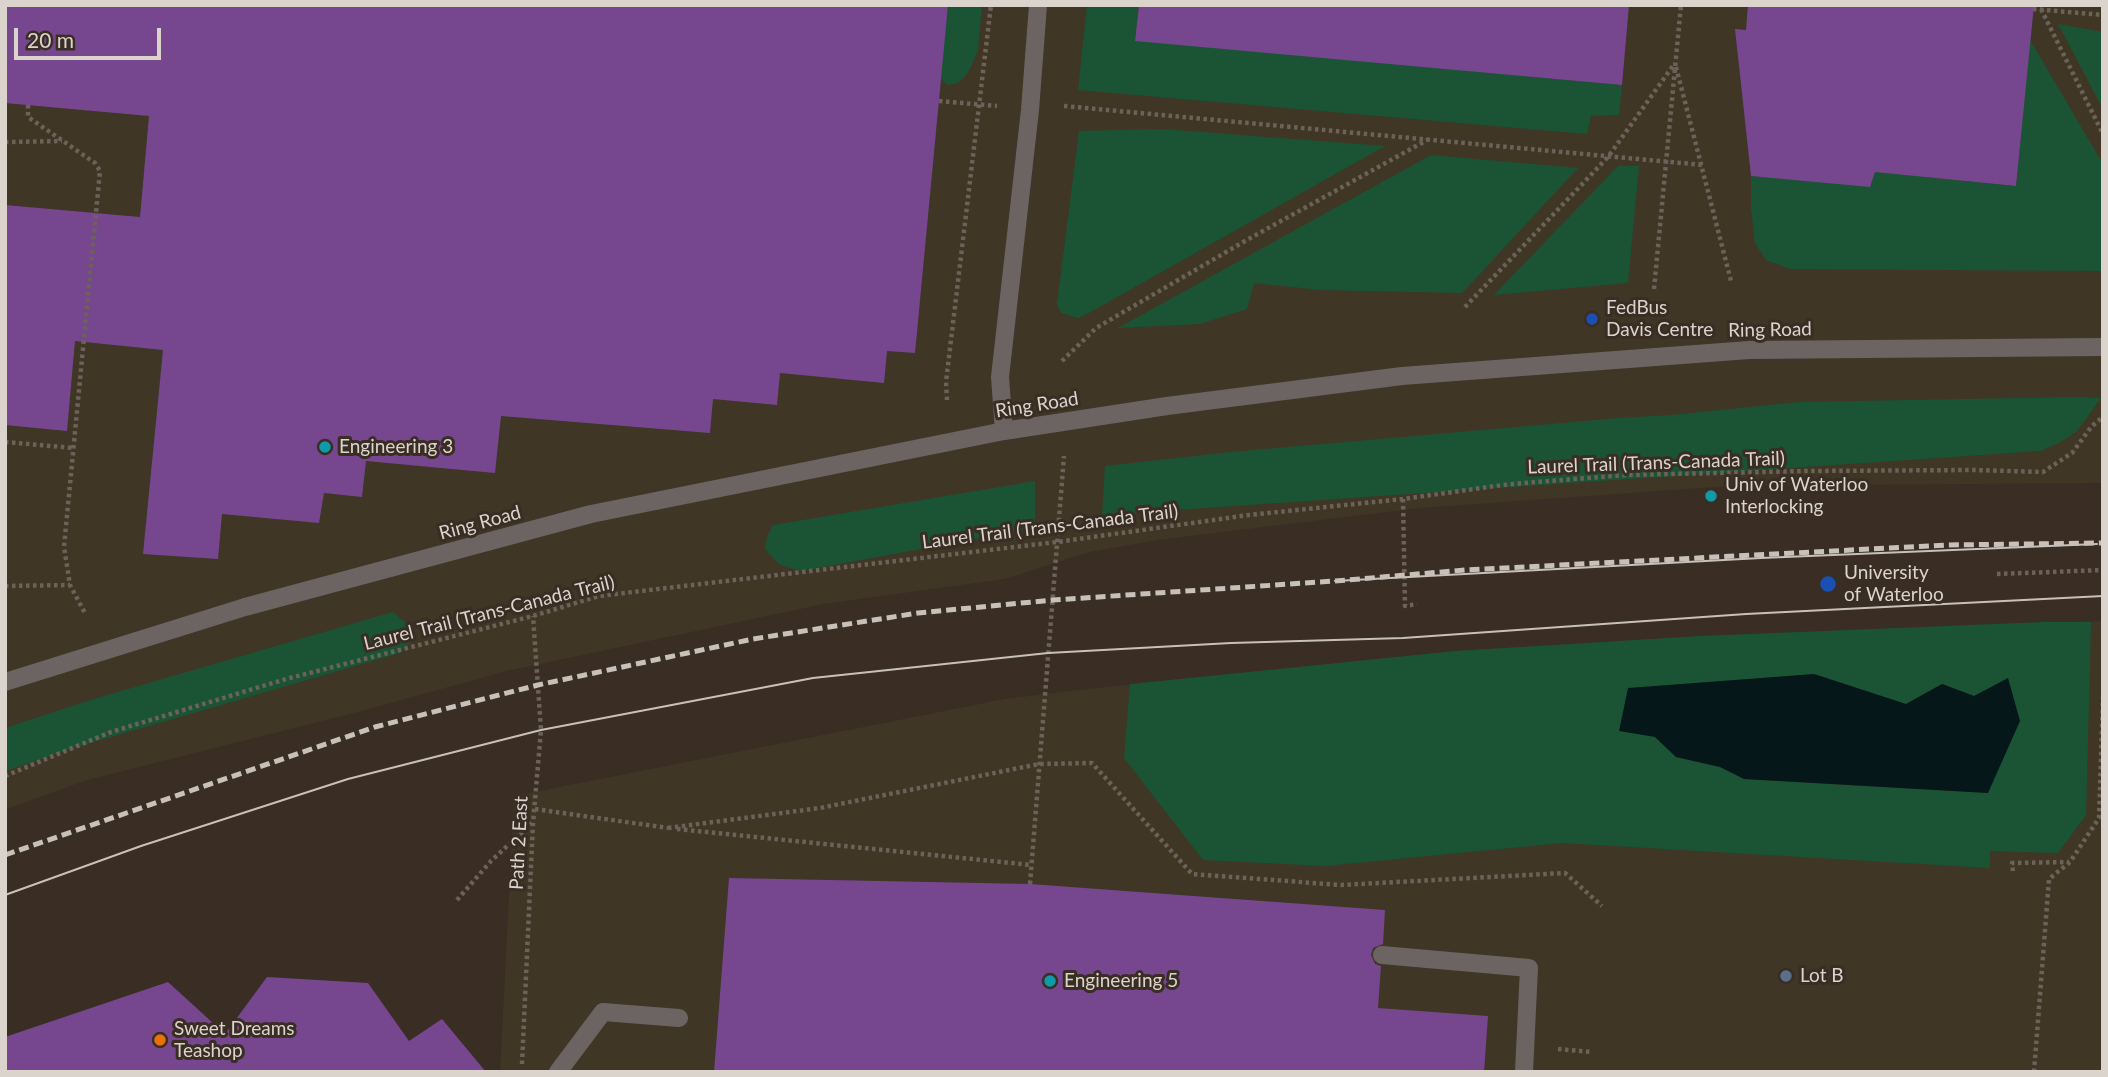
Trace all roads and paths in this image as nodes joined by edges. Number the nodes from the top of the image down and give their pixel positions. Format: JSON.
{"nodes":[{"id":1,"x":991,"y":5,"type":"edge"},
{"id":2,"x":1038,"y":5,"type":"edge"},
{"id":3,"x":1681,"y":5,"type":"edge"},
{"id":4,"x":2033,"y":9,"type":"dead end"},
{"id":5,"x":2041,"y":9,"type":"junction"},
{"id":6,"x":2103,"y":15,"type":"edge"},
{"id":7,"x":1675,"y":63,"type":"junction"},
{"id":8,"x":939,"y":101,"type":"dead end"},
{"id":9,"x":979,"y":104,"type":"junction"},
{"id":10,"x":28,"y":105,"type":"dead end"},
{"id":11,"x":1055,"y":105,"type":"dead end"},
{"id":12,"x":2103,"y":134,"type":"edge"},
{"id":13,"x":1428,"y":140,"type":"junction"},
{"id":14,"x":63,"y":141,"type":"junction"},
{"id":15,"x":5,"y":142,"type":"edge"},
{"id":16,"x":1608,"y":157,"type":"junction"},
{"id":17,"x":1666,"y":162,"type":"junction"},
{"id":18,"x":1703,"y":165,"type":"junction"},
{"id":19,"x":1731,"y":281,"type":"dead end"},
{"id":20,"x":1654,"y":289,"type":"dead end"},
{"id":21,"x":1465,"y":307,"type":"dead end"},
{"id":22,"x":2103,"y":347,"type":"edge"},
{"id":23,"x":1062,"y":361,"type":"dead end"},
{"id":24,"x":947,"y":400,"type":"dead end"},
{"id":25,"x":2103,"y":417,"type":"edge"},
{"id":26,"x":1004,"y":431,"type":"junction"},
{"id":27,"x":5,"y":442,"type":"edge"},
{"id":28,"x":74,"y":448,"type":"junction"},
{"id":29,"x":1064,"y":456,"type":"dead end"},
{"id":30,"x":1403,"y":499,"type":"junction"},
{"id":31,"x":1057,"y":542,"type":"junction"},
{"id":32,"x":2103,"y":570,"type":"edge"},
{"id":33,"x":1997,"y":574,"type":"dead end"},
{"id":34,"x":70,"y":585,"type":"junction"},
{"id":35,"x":5,"y":586,"type":"edge"},
{"id":36,"x":1417,"y":604,"type":"dead end"},
{"id":37,"x":86,"y":615,"type":"dead end"},
{"id":38,"x":533,"y":616,"type":"junction"},
{"id":39,"x":5,"y":682,"type":"edge"},
{"id":40,"x":2103,"y":697,"type":"edge"},
{"id":41,"x":1039,"y":764,"type":"junction"},
{"id":42,"x":5,"y":775,"type":"edge"},
{"id":43,"x":535,"y":809,"type":"junction"},
{"id":44,"x":533,"y":823,"type":"junction"},
{"id":45,"x":668,"y":828,"type":"junction"},
{"id":46,"x":2070,"y":862,"type":"junction"},
{"id":47,"x":1031,"y":865,"type":"junction"},
{"id":48,"x":2013,"y":872,"type":"dead end"},
{"id":49,"x":1030,"y":884,"type":"dead end"},
{"id":50,"x":457,"y":900,"type":"dead end"},
{"id":51,"x":1602,"y":906,"type":"dead end"},
{"id":52,"x":1382,"y":955,"type":"dead end"},
{"id":53,"x":679,"y":1018,"type":"dead end"},
{"id":54,"x":521,"y":1072,"type":"edge"},
{"id":55,"x":558,"y":1072,"type":"edge"},
{"id":56,"x":1524,"y":1072,"type":"edge"},
{"id":57,"x":2034,"y":1072,"type":"edge"}],
"edges":[{"from":1,"to":9,"type":"path"},
{"from":2,"to":26,"type":"street"},
{"from":3,"to":7,"type":"path"},
{"from":4,"to":5,"type":"path"},
{"from":5,"to":6,"type":"path"},
{"from":5,"to":12,"type":"path"},
{"from":7,"to":16,"type":"path"},
{"from":7,"to":17,"type":"path"},
{"from":7,"to":18,"type":"path"},
{"from":8,"to":9,"type":"path"},
{"from":9,"to":24,"type":"path"},
{"from":10,"to":14,"type":"path"},
{"from":11,"to":13,"type":"path"},
{"from":13,"to":16,"type":"path"},
{"from":13,"to":23,"type":"path"},
{"from":14,"to":15,"type":"path"},
{"from":14,"to":28,"type":"path"},
{"from":16,"to":17,"type":"path"},
{"from":16,"to":21,"type":"path"},
{"from":17,"to":18,"type":"path"},
{"from":17,"to":20,"type":"path"},
{"from":18,"to":19,"type":"path"},
{"from":22,"to":26,"type":"street","name":"Ring Road"},
{"from":25,"to":30,"type":"path","name":"Laurel Trail (Trans-Canada Trail)"},
{"from":26,"to":39,"type":"street","name":"Ring Road"},
{"from":27,"to":28,"type":"path"},
{"from":28,"to":34,"type":"path"},
{"from":29,"to":31,"type":"path"},
{"from":30,"to":31,"type":"path","name":"Laurel Trail (Trans-Canada Trail)"},
{"from":30,"to":36,"type":"path"},
{"from":31,"to":38,"type":"path","name":"Laurel Trail (Trans-Canada Trail)"},
{"from":31,"to":41,"type":"path"},
{"from":32,"to":33,"type":"path"},
{"from":34,"to":35,"type":"path"},
{"from":34,"to":37,"type":"path"},
{"from":38,"to":42,"type":"path","name":"Laurel Trail (Trans-Canada Trail)"},
{"from":38,"to":43,"type":"path","name":"Path 2 East"},
{"from":40,"to":46,"type":"path"},
{"from":41,"to":45,"type":"path"},
{"from":41,"to":47,"type":"path"},
{"from":41,"to":51,"type":"path"},
{"from":43,"to":44,"type":"path","name":"Path 2 East"},
{"from":43,"to":45,"type":"path"},
{"from":44,"to":50,"type":"path"},
{"from":44,"to":54,"type":"path","name":"Path 2 East"},
{"from":45,"to":47,"type":"path"},
{"from":46,"to":48,"type":"path"},
{"from":46,"to":57,"type":"path"},
{"from":47,"to":49,"type":"path"},
{"from":52,"to":56,"type":"street"},
{"from":53,"to":55,"type":"street"}]}
